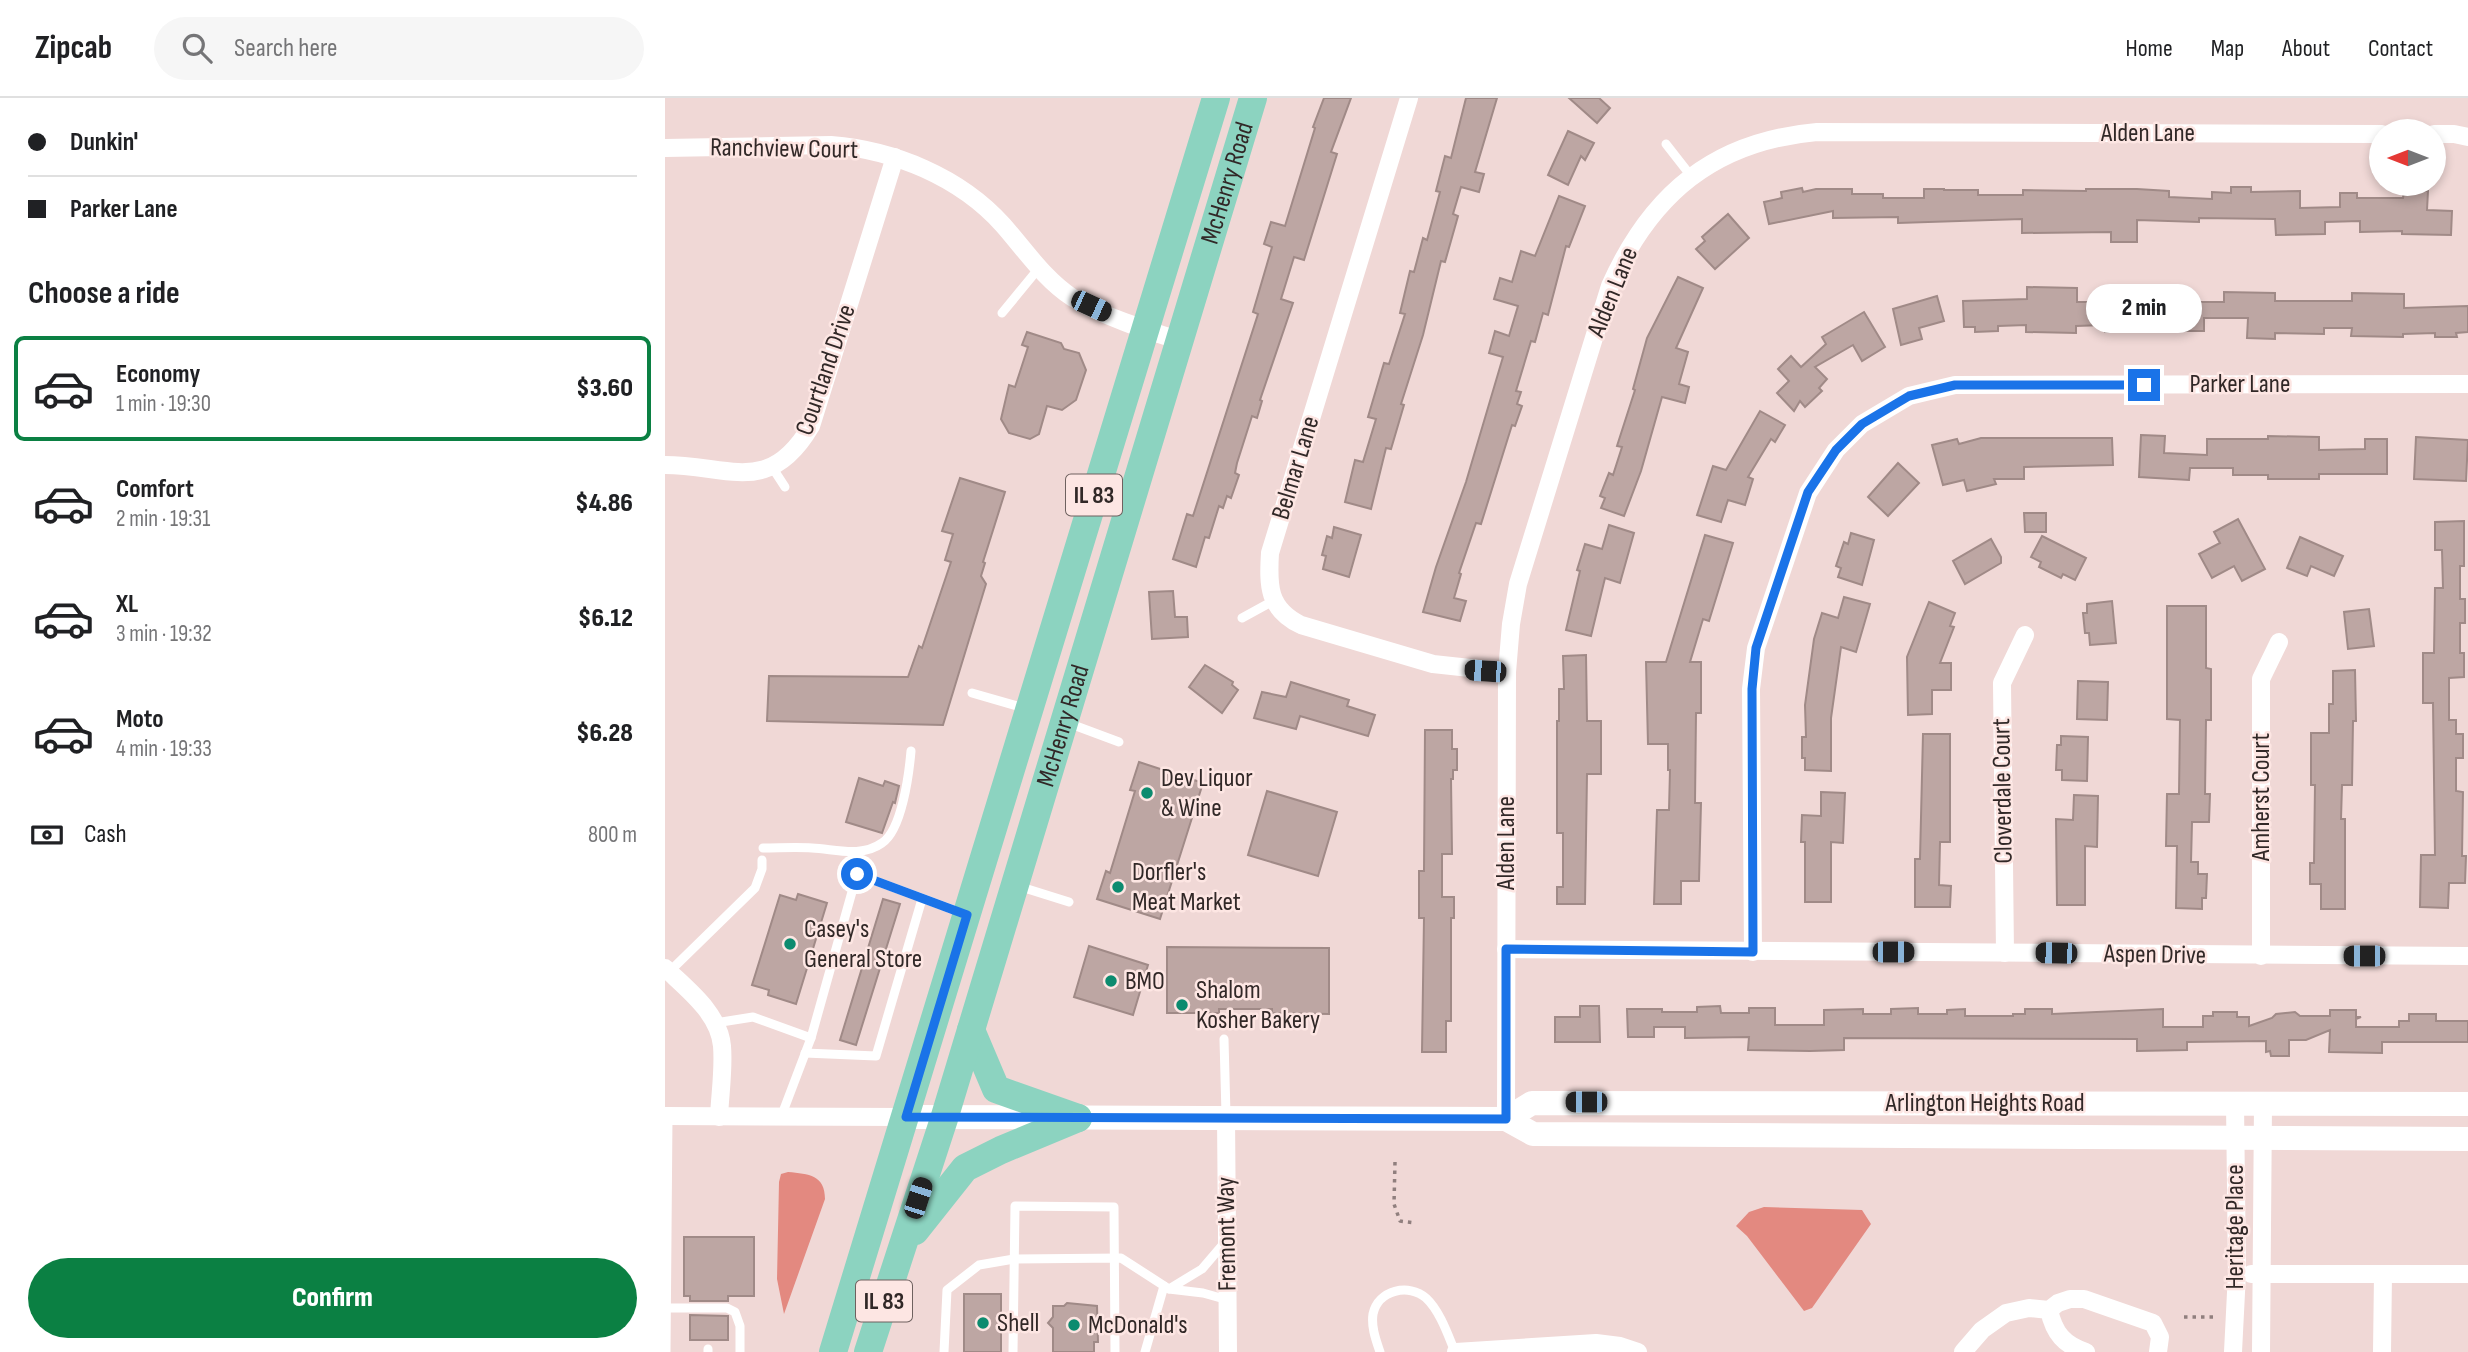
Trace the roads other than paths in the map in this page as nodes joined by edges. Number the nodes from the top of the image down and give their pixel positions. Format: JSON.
{"nodes":[{"id":1,"x":1216,"y":98,"type":"edge"},
{"id":2,"x":1253,"y":98,"type":"edge"},
{"id":3,"x":1409,"y":98,"type":"edge"},
{"id":4,"x":2369,"y":134,"type":"edge"},
{"id":5,"x":2447,"y":135,"type":"edge"},
{"id":6,"x":2468,"y":137,"type":"edge"},
{"id":7,"x":1666,"y":144,"type":"dead end"},
{"id":8,"x":665,"y":148,"type":"edge"},
{"id":9,"x":895,"y":157,"type":"junction"},
{"id":10,"x":1691,"y":176,"type":"junction"},
{"id":11,"x":1039,"y":268,"type":"junction"},
{"id":12,"x":1002,"y":313,"type":"dead end"},
{"id":13,"x":1145,"y":329,"type":"junction"},
{"id":14,"x":1178,"y":340,"type":"junction"},
{"id":15,"x":2468,"y":384,"type":"edge"},
{"id":16,"x":665,"y":466,"type":"edge"},
{"id":17,"x":772,"y":467,"type":"junction"},
{"id":18,"x":785,"y":487,"type":"dead end"},
{"id":19,"x":1273,"y":601,"type":"junction"},
{"id":20,"x":1242,"y":618,"type":"dead end"},
{"id":21,"x":2025,"y":635,"type":"dead end"},
{"id":22,"x":2279,"y":642,"type":"dead end"},
{"id":23,"x":1507,"y":672,"type":"junction"},
{"id":24,"x":972,"y":693,"type":"dead end"},
{"id":25,"x":1029,"y":710,"type":"junction"},
{"id":26,"x":1064,"y":721,"type":"junction"},
{"id":27,"x":1119,"y":742,"type":"dead end"},
{"id":28,"x":911,"y":751,"type":"dead end"},
{"id":29,"x":763,"y":848,"type":"dead end"},
{"id":30,"x":762,"y":860,"type":"dead end"},
{"id":31,"x":1014,"y":885,"type":"junction"},
{"id":32,"x":922,"y":899,"type":"junction"},
{"id":33,"x":1069,"y":902,"type":"dead end"},
{"id":34,"x":967,"y":915,"type":"junction"},
{"id":35,"x":1506,"y":949,"type":"junction"},
{"id":36,"x":1753,"y":952,"type":"junction"},
{"id":37,"x":2005,"y":953,"type":"junction"},
{"id":38,"x":2261,"y":956,"type":"junction"},
{"id":39,"x":2468,"y":957,"type":"edge"},
{"id":40,"x":667,"y":970,"type":"edge"},
{"id":41,"x":715,"y":1023,"type":"junction"},
{"id":42,"x":971,"y":1030,"type":"junction"},
{"id":43,"x":811,"y":1038,"type":"junction"},
{"id":44,"x":1224,"y":1039,"type":"dead end"},
{"id":45,"x":805,"y":1053,"type":"junction"},
{"id":46,"x":2235,"y":1102,"type":"junction"},
{"id":47,"x":2263,"y":1103,"type":"junction"},
{"id":48,"x":2468,"y":1104,"type":"edge"},
{"id":49,"x":666,"y":1116,"type":"edge"},
{"id":50,"x":719,"y":1117,"type":"junction"},
{"id":51,"x":781,"y":1117,"type":"junction"},
{"id":52,"x":906,"y":1117,"type":"junction"},
{"id":53,"x":1226,"y":1117,"type":"junction"},
{"id":54,"x":1078,"y":1118,"type":"junction"},
{"id":55,"x":944,"y":1119,"type":"junction"},
{"id":56,"x":1506,"y":1119,"type":"junction"},
{"id":57,"x":2235,"y":1138,"type":"junction"},
{"id":58,"x":2264,"y":1138,"type":"junction"},
{"id":59,"x":2468,"y":1139,"type":"edge"},
{"id":60,"x":1227,"y":1239,"type":"junction"},
{"id":61,"x":901,"y":1250,"type":"junction"},
{"id":62,"x":1114,"y":1258,"type":"junction"},
{"id":63,"x":1014,"y":1259,"type":"junction"},
{"id":64,"x":2237,"y":1273,"type":"junction"},
{"id":65,"x":2383,"y":1274,"type":"junction"},
{"id":66,"x":2468,"y":1274,"type":"edge"},
{"id":67,"x":2262,"y":1275,"type":"junction"},
{"id":68,"x":1166,"y":1287,"type":"junction"},
{"id":69,"x":1228,"y":1300,"type":"junction"},
{"id":70,"x":666,"y":1308,"type":"edge"},
{"id":71,"x":2049,"y":1310,"type":"junction"},
{"id":72,"x":666,"y":1352,"type":"edge"},
{"id":73,"x":740,"y":1352,"type":"edge"},
{"id":74,"x":833,"y":1352,"type":"edge"},
{"id":75,"x":869,"y":1352,"type":"edge"},
{"id":76,"x":944,"y":1352,"type":"edge"},
{"id":77,"x":1013,"y":1352,"type":"edge"},
{"id":78,"x":1115,"y":1352,"type":"edge"},
{"id":79,"x":1145,"y":1352,"type":"edge"},
{"id":80,"x":1228,"y":1352,"type":"edge"},
{"id":81,"x":1380,"y":1352,"type":"edge"},
{"id":82,"x":1456,"y":1352,"type":"edge"},
{"id":83,"x":1638,"y":1352,"type":"edge"},
{"id":84,"x":1963,"y":1352,"type":"edge"},
{"id":85,"x":2086,"y":1352,"type":"edge"},
{"id":86,"x":2158,"y":1352,"type":"edge"},
{"id":87,"x":2233,"y":1352,"type":"edge"},
{"id":88,"x":2261,"y":1352,"type":"edge"},
{"id":89,"x":2382,"y":1352,"type":"edge"}],
"edges":[{"from":1,"to":13,"type":"main road","name":"McHenry Road","number":"IL 83"},
{"from":2,"to":14,"type":"main road","name":"McHenry Road","number":"IL 83"},
{"from":3,"to":19,"type":"street","name":"Belmar Lane"},
{"from":4,"to":10,"type":"street","name":"Alden Lane"},
{"from":5,"to":6,"type":"street"},
{"from":7,"to":10,"type":"lane"},
{"from":8,"to":9,"type":"street","name":"Ranchview Court"},
{"from":9,"to":11,"type":"street","name":"Ranchview Court"},
{"from":9,"to":17,"type":"street","name":"Courtland Drive"},
{"from":10,"to":23,"type":"street","name":"Alden Lane"},
{"from":11,"to":12,"type":"lane"},
{"from":11,"to":13,"type":"street","name":"Ranchview Court"},
{"from":13,"to":14,"type":"street","name":"Ranchview Court"},
{"from":13,"to":25,"type":"main road","name":"McHenry Road","number":"IL 83"},
{"from":14,"to":26,"type":"main road","name":"McHenry Road","number":"IL 83"},
{"from":15,"to":36,"type":"street","name":"Parker Lane"},
{"from":16,"to":17,"type":"street","name":"Courtland Drive"},
{"from":17,"to":18,"type":"lane"},
{"from":19,"to":20,"type":"lane"},
{"from":19,"to":23,"type":"street"},
{"from":21,"to":37,"type":"street","name":"Cloverdale Court"},
{"from":22,"to":38,"type":"street","name":"Amherst Court"},
{"from":23,"to":35,"type":"street","name":"Alden Lane"},
{"from":24,"to":25,"type":"lane"},
{"from":25,"to":34,"type":"main road","name":"McHenry Road","number":"IL 83"},
{"from":26,"to":27,"type":"lane"},
{"from":26,"to":31,"type":"main road","name":"McHenry Road","number":"IL 83"},
{"from":28,"to":29,"type":"lane"},
{"from":30,"to":40,"type":"lane"},
{"from":31,"to":33,"type":"lane"},
{"from":31,"to":42,"type":"main road","name":"McHenry Road","number":"IL 83"},
{"from":32,"to":34,"type":"lane"},
{"from":32,"to":43,"type":"lane"},
{"from":32,"to":45,"type":"lane"},
{"from":34,"to":52,"type":"main road","name":"McHenry Road","number":"IL 83"},
{"from":35,"to":36,"type":"street","name":"Aspen Drive"},
{"from":35,"to":56,"type":"street","name":"Alden Lane"},
{"from":36,"to":37,"type":"street","name":"Aspen Drive"},
{"from":37,"to":38,"type":"street","name":"Aspen Drive"},
{"from":38,"to":39,"type":"street","name":"Aspen Drive"},
{"from":40,"to":41,"type":"street"},
{"from":41,"to":43,"type":"lane"},
{"from":41,"to":50,"type":"street"},
{"from":42,"to":54,"type":"main road"},
{"from":42,"to":55,"type":"main road","name":"McHenry Road","number":"IL 83"},
{"from":43,"to":45,"type":"lane"},
{"from":44,"to":53,"type":"lane"},
{"from":45,"to":51,"type":"lane"},
{"from":46,"to":47,"type":"main road","name":"Arlington Heights Road"},
{"from":46,"to":56,"type":"main road","name":"Arlington Heights Road"},
{"from":46,"to":57,"type":"street","name":"Heritage Place"},
{"from":47,"to":48,"type":"main road","name":"Arlington Heights Road"},
{"from":47,"to":58,"type":"street","name":"Heritage Place"},
{"from":49,"to":50,"type":"street"},
{"from":49,"to":70,"type":"lane"},
{"from":50,"to":51,"type":"street"},
{"from":51,"to":52,"type":"street"},
{"from":52,"to":55,"type":"main road","name":"Arlington Heights Road"},
{"from":52,"to":74,"type":"main road","name":"McHenry Road","number":"IL 83"},
{"from":53,"to":54,"type":"main road","name":"Arlington Heights Road"},
{"from":53,"to":56,"type":"main road","name":"Arlington Heights Road"},
{"from":53,"to":60,"type":"street","name":"Fremont Way"},
{"from":54,"to":55,"type":"main road","name":"Arlington Heights Road"},
{"from":54,"to":61,"type":"main road"},
{"from":55,"to":61,"type":"main road","name":"McHenry Road","number":"IL 83"},
{"from":56,"to":57,"type":"main road","name":"Arlington Heights Road"},
{"from":57,"to":58,"type":"main road","name":"Arlington Heights Road"},
{"from":57,"to":64,"type":"street","name":"Heritage Place"},
{"from":58,"to":59,"type":"main road","name":"Arlington Heights Road"},
{"from":58,"to":67,"type":"street","name":"Heritage Place"},
{"from":60,"to":68,"type":"lane"},
{"from":60,"to":69,"type":"street","name":"Fremont Way"},
{"from":61,"to":75,"type":"main road","name":"McHenry Road","number":"IL 83"},
{"from":62,"to":63,"type":"lane"},
{"from":62,"to":63,"type":"lane"},
{"from":62,"to":68,"type":"lane"},
{"from":62,"to":78,"type":"lane"},
{"from":63,"to":76,"type":"lane"},
{"from":63,"to":77,"type":"lane"},
{"from":64,"to":67,"type":"street"},
{"from":64,"to":87,"type":"street","name":"Heritage Place"},
{"from":65,"to":66,"type":"street"},
{"from":65,"to":67,"type":"street"},
{"from":65,"to":89,"type":"street"},
{"from":67,"to":88,"type":"street","name":"Heritage Place"},
{"from":68,"to":69,"type":"lane"},
{"from":68,"to":79,"type":"lane"},
{"from":69,"to":80,"type":"street","name":"Fremont Way"},
{"from":70,"to":72,"type":"lane"},
{"from":70,"to":73,"type":"lane"},
{"from":71,"to":84,"type":"street"},
{"from":71,"to":85,"type":"street"},
{"from":71,"to":86,"type":"street"},
{"from":81,"to":82,"type":"lane"},
{"from":82,"to":83,"type":"street"}]}
